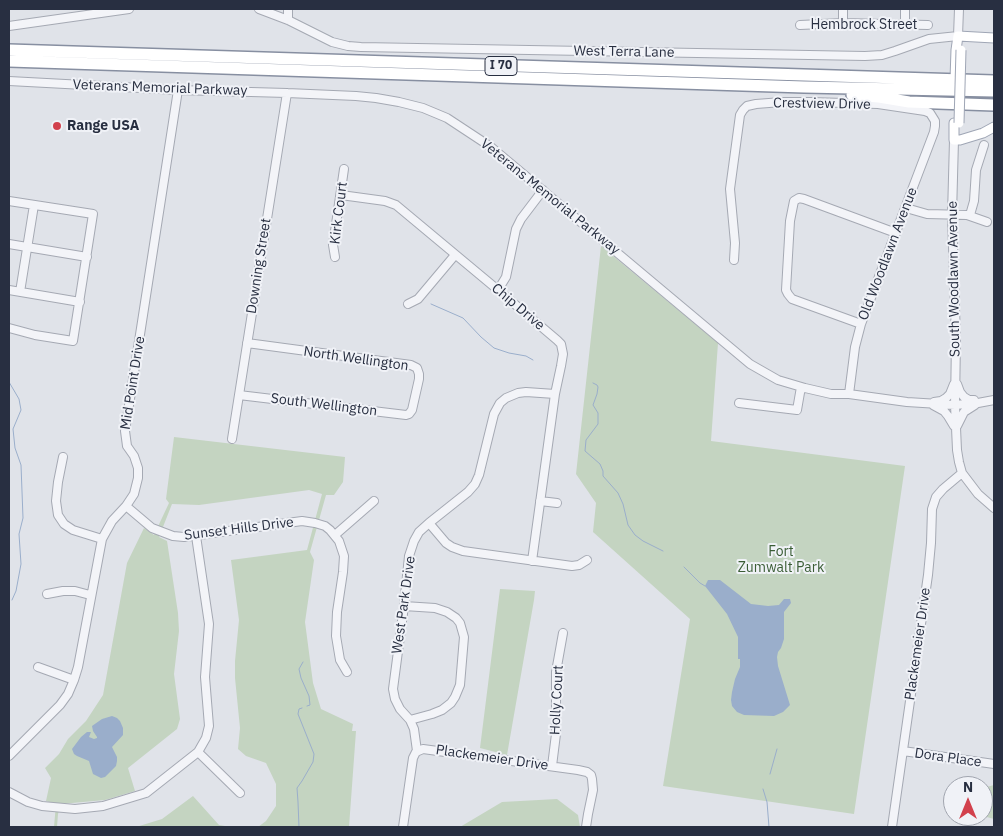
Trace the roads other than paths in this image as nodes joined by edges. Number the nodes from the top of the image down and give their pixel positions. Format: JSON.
{"nodes":[{"id":1,"x":129,"y":9,"type":"edge"},
{"id":2,"x":259,"y":9,"type":"edge"},
{"id":3,"x":288,"y":9,"type":"edge"},
{"id":4,"x":843,"y":9,"type":"edge"},
{"id":5,"x":905,"y":9,"type":"edge"},
{"id":6,"x":959,"y":9,"type":"edge"},
{"id":7,"x":288,"y":20,"type":"junction"},
{"id":8,"x":843,"y":23,"type":"junction"},
{"id":9,"x":905,"y":24,"type":"junction"},
{"id":10,"x":800,"y":25,"type":"dead end"},
{"id":11,"x":928,"y":25,"type":"dead end"},
{"id":12,"x":9,"y":26,"type":"edge"},
{"id":13,"x":958,"y":36,"type":"junction"},
{"id":14,"x":977,"y":37,"type":"junction"},
{"id":15,"x":994,"y":38,"type":"edge"},
{"id":16,"x":9,"y":50,"type":"edge"},
{"id":17,"x":959,"y":50,"type":"junction"},
{"id":18,"x":9,"y":61,"type":"edge"},
{"id":19,"x":9,"y":80,"type":"edge"},
{"id":20,"x":994,"y":81,"type":"edge"},
{"id":21,"x":804,"y":87,"type":"junction"},
{"id":22,"x":178,"y":90,"type":"junction"},
{"id":23,"x":994,"y":91,"type":"edge"},
{"id":24,"x":287,"y":93,"type":"junction"},
{"id":25,"x":994,"y":105,"type":"edge"},
{"id":26,"x":932,"y":117,"type":"joint"},
{"id":27,"x":957,"y":123,"type":"junction"},
{"id":28,"x":994,"y":126,"type":"edge"},
{"id":29,"x":983,"y":134,"type":"junction"},
{"id":30,"x":954,"y":140,"type":"junction"},
{"id":31,"x":984,"y":145,"type":"dead end"},
{"id":32,"x":344,"y":169,"type":"dead end"},
{"id":33,"x":543,"y":190,"type":"junction"},
{"id":34,"x":341,"y":195,"type":"junction"},
{"id":35,"x":9,"y":201,"type":"edge"},
{"id":36,"x":34,"y":205,"type":"junction"},
{"id":37,"x":906,"y":208,"type":"junction"},
{"id":38,"x":952,"y":214,"type":"junction"},
{"id":39,"x":970,"y":216,"type":"junction"},
{"id":40,"x":987,"y":222,"type":"dead end"},
{"id":41,"x":896,"y":233,"type":"junction"},
{"id":42,"x":9,"y":244,"type":"edge"},
{"id":43,"x":27,"y":247,"type":"junction"},
{"id":44,"x":455,"y":255,"type":"junction"},
{"id":45,"x":87,"y":257,"type":"junction"},
{"id":46,"x":335,"y":257,"type":"dead end"},
{"id":47,"x":734,"y":260,"type":"dead end"},
{"id":48,"x":9,"y":290,"type":"edge"},
{"id":49,"x":498,"y":290,"type":"junction"},
{"id":50,"x":20,"y":292,"type":"junction"},
{"id":51,"x":80,"y":302,"type":"junction"},
{"id":52,"x":408,"y":304,"type":"dead end"},
{"id":53,"x":861,"y":324,"type":"junction"},
{"id":54,"x":9,"y":328,"type":"edge"},
{"id":55,"x":247,"y":343,"type":"junction"},
{"id":56,"x":956,"y":380,"type":"junction"},
{"id":57,"x":801,"y":387,"type":"junction"},
{"id":58,"x":502,"y":391,"type":"dead end"},
{"id":59,"x":555,"y":394,"type":"junction"},
{"id":60,"x":849,"y":394,"type":"junction"},
{"id":61,"x":239,"y":395,"type":"junction"},
{"id":62,"x":506,"y":398,"type":"junction"},
{"id":63,"x":991,"y":400,"type":"edge"},
{"id":64,"x":739,"y":403,"type":"dead end"},
{"id":65,"x":928,"y":403,"type":"junction"},
{"id":66,"x":955,"y":405,"type":"junction"},
{"id":67,"x":409,"y":414,"type":"joint"},
{"id":68,"x":956,"y":430,"type":"junction"},
{"id":69,"x":232,"y":439,"type":"dead end"},
{"id":70,"x":63,"y":457,"type":"dead end"},
{"id":71,"x":962,"y":473,"type":"junction"},
{"id":72,"x":374,"y":501,"type":"dead end"},
{"id":73,"x":540,"y":501,"type":"junction"},
{"id":74,"x":557,"y":503,"type":"dead end"},
{"id":75,"x":126,"y":506,"type":"junction"},
{"id":76,"x":994,"y":508,"type":"edge"},
{"id":77,"x":429,"y":523,"type":"junction"},
{"id":78,"x":335,"y":535,"type":"junction"},
{"id":79,"x":196,"y":536,"type":"junction"},
{"id":80,"x":102,"y":539,"type":"junction"},
{"id":81,"x":532,"y":560,"type":"junction"},
{"id":82,"x":587,"y":560,"type":"dead end"},
{"id":83,"x":47,"y":594,"type":"dead end"},
{"id":84,"x":90,"y":595,"type":"junction"},
{"id":85,"x":404,"y":606,"type":"junction"},
{"id":86,"x":563,"y":633,"type":"dead end"},
{"id":87,"x":38,"y":667,"type":"dead end"},
{"id":88,"x":347,"y":672,"type":"dead end"},
{"id":89,"x":74,"y":680,"type":"junction"},
{"id":90,"x":410,"y":720,"type":"junction"},
{"id":91,"x":417,"y":751,"type":"junction"},
{"id":92,"x":903,"y":751,"type":"junction"},
{"id":93,"x":198,"y":752,"type":"junction"},
{"id":94,"x":9,"y":756,"type":"edge"},
{"id":95,"x":994,"y":764,"type":"edge"},
{"id":96,"x":552,"y":766,"type":"junction"},
{"id":97,"x":9,"y":792,"type":"edge"},
{"id":98,"x":240,"y":793,"type":"dead end"},
{"id":99,"x":404,"y":827,"type":"edge"},
{"id":100,"x":586,"y":827,"type":"edge"},
{"id":101,"x":892,"y":827,"type":"edge"}],
"edges":[{"from":1,"to":12,"type":"street"},
{"from":2,"to":7,"type":"street","name":"West Terra Lane"},
{"from":3,"to":7,"type":"street"},
{"from":4,"to":8,"type":"street"},
{"from":5,"to":9,"type":"street"},
{"from":6,"to":13,"type":"street"},
{"from":7,"to":13,"type":"street","name":"West Terra Lane"},
{"from":8,"to":9,"type":"street","name":"Hembrock Street"},
{"from":8,"to":10,"type":"street","name":"Hembrock Street"},
{"from":9,"to":11,"type":"street","name":"Hembrock Street"},
{"from":13,"to":14,"type":"main road","name":"West Terra Lane"},
{"from":13,"to":17,"type":"main road","name":"South Woodlawn Avenue"},
{"from":14,"to":15,"type":"main road","name":"West Terra Lane"},
{"from":14,"to":17,"type":"main road"},
{"from":16,"to":20,"type":"highway","number":"I 70"},
{"from":17,"to":27,"type":"main road","name":"South Woodlawn Avenue"},
{"from":18,"to":21,"type":"highway","number":"I 70"},
{"from":19,"to":22,"type":"street","name":"Veterans Memorial Parkway"},
{"from":21,"to":23,"type":"highway","number":"I 70"},
{"from":21,"to":25,"type":"highway"},
{"from":22,"to":24,"type":"street","name":"Veterans Memorial Parkway"},
{"from":22,"to":75,"type":"street","name":"Mid Point Drive"},
{"from":24,"to":33,"type":"street","name":"Veterans Memorial Parkway"},
{"from":24,"to":55,"type":"street","name":"Downing Street"},
{"from":26,"to":37,"type":"street","name":"Old Woodlawn Avenue"},
{"from":26,"to":47,"type":"street","name":"Crestview Drive"},
{"from":27,"to":29,"type":"main road"},
{"from":27,"to":30,"type":"main road","name":"South Woodlawn Avenue"},
{"from":28,"to":29,"type":"main road"},
{"from":29,"to":30,"type":"main road"},
{"from":30,"to":38,"type":"street","name":"South Woodlawn Avenue"},
{"from":31,"to":39,"type":"street"},
{"from":32,"to":34,"type":"street","name":"Kirk Court"},
{"from":33,"to":49,"type":"street"},
{"from":33,"to":57,"type":"street","name":"Veterans Memorial Parkway"},
{"from":34,"to":44,"type":"street","name":"Chip Drive"},
{"from":34,"to":46,"type":"street","name":"Kirk Court"},
{"from":35,"to":36,"type":"street"},
{"from":36,"to":43,"type":"street"},
{"from":36,"to":45,"type":"street"},
{"from":37,"to":38,"type":"street"},
{"from":37,"to":41,"type":"street","name":"Old Woodlawn Avenue"},
{"from":38,"to":39,"type":"street"},
{"from":38,"to":56,"type":"street","name":"South Woodlawn Avenue"},
{"from":39,"to":40,"type":"street"},
{"from":41,"to":53,"type":"street","name":"Old Woodlawn Avenue"},
{"from":41,"to":53,"type":"street"},
{"from":42,"to":43,"type":"street"},
{"from":43,"to":45,"type":"street"},
{"from":43,"to":50,"type":"street"},
{"from":44,"to":49,"type":"street","name":"Chip Drive"},
{"from":44,"to":52,"type":"street"},
{"from":45,"to":51,"type":"street"},
{"from":48,"to":50,"type":"street"},
{"from":49,"to":59,"type":"street","name":"Chip Drive"},
{"from":50,"to":51,"type":"street"},
{"from":51,"to":54,"type":"street"},
{"from":53,"to":60,"type":"street","name":"Old Woodlawn Avenue"},
{"from":55,"to":61,"type":"street","name":"Downing Street"},
{"from":55,"to":67,"type":"street","name":"North Wellington"},
{"from":56,"to":63,"type":"street"},
{"from":56,"to":65,"type":"street"},
{"from":56,"to":66,"type":"street","name":"South Woodlawn Avenue"},
{"from":57,"to":60,"type":"street","name":"Veterans Memorial Parkway"},
{"from":57,"to":64,"type":"street"},
{"from":58,"to":62,"type":"street"},
{"from":59,"to":62,"type":"street"},
{"from":59,"to":73,"type":"street","name":"Chip Drive"},
{"from":60,"to":65,"type":"street","name":"Veterans Memorial Parkway"},
{"from":61,"to":67,"type":"street","name":"South Wellington"},
{"from":61,"to":69,"type":"street","name":"Downing Street"},
{"from":62,"to":77,"type":"street","name":"West Park Drive"},
{"from":63,"to":66,"type":"street","name":"Veterans Memorial Parkway"},
{"from":63,"to":68,"type":"street"},
{"from":65,"to":66,"type":"street","name":"Veterans Memorial Parkway"},
{"from":65,"to":68,"type":"street"},
{"from":66,"to":68,"type":"street","name":"South Woodlawn Avenue"},
{"from":68,"to":71,"type":"street","name":"South Woodlawn Avenue"},
{"from":70,"to":80,"type":"street"},
{"from":71,"to":76,"type":"street","name":"South Woodlawn Avenue"},
{"from":71,"to":92,"type":"street","name":"Plackemeier Drive"},
{"from":72,"to":78,"type":"street"},
{"from":73,"to":74,"type":"street"},
{"from":73,"to":81,"type":"street","name":"Chip Drive"},
{"from":75,"to":79,"type":"street","name":"Sunset Hills Drive"},
{"from":75,"to":80,"type":"street","name":"Mid Point Drive"},
{"from":77,"to":81,"type":"street"},
{"from":77,"to":85,"type":"street","name":"West Park Drive"},
{"from":78,"to":79,"type":"street","name":"Sunset Hills Drive"},
{"from":78,"to":88,"type":"street"},
{"from":79,"to":93,"type":"street"},
{"from":80,"to":84,"type":"street","name":"Mid Point Drive"},
{"from":81,"to":82,"type":"street"},
{"from":83,"to":84,"type":"street"},
{"from":84,"to":89,"type":"street","name":"Mid Point Drive"},
{"from":85,"to":90,"type":"street","name":"West Park Drive"},
{"from":85,"to":90,"type":"street"},
{"from":86,"to":96,"type":"street","name":"Holly Court"},
{"from":87,"to":89,"type":"street"},
{"from":89,"to":94,"type":"street","name":"Mid Point Drive"},
{"from":90,"to":91,"type":"street","name":"West Park Drive"},
{"from":91,"to":96,"type":"street","name":"Plackemeier Drive"},
{"from":91,"to":99,"type":"street","name":"Plackemeier Drive"},
{"from":92,"to":95,"type":"street","name":"Dora Place"},
{"from":92,"to":101,"type":"street","name":"Plackemeier Drive"},
{"from":93,"to":97,"type":"street"},
{"from":93,"to":98,"type":"street"},
{"from":96,"to":100,"type":"street","name":"Plackemeier Drive"}]}
